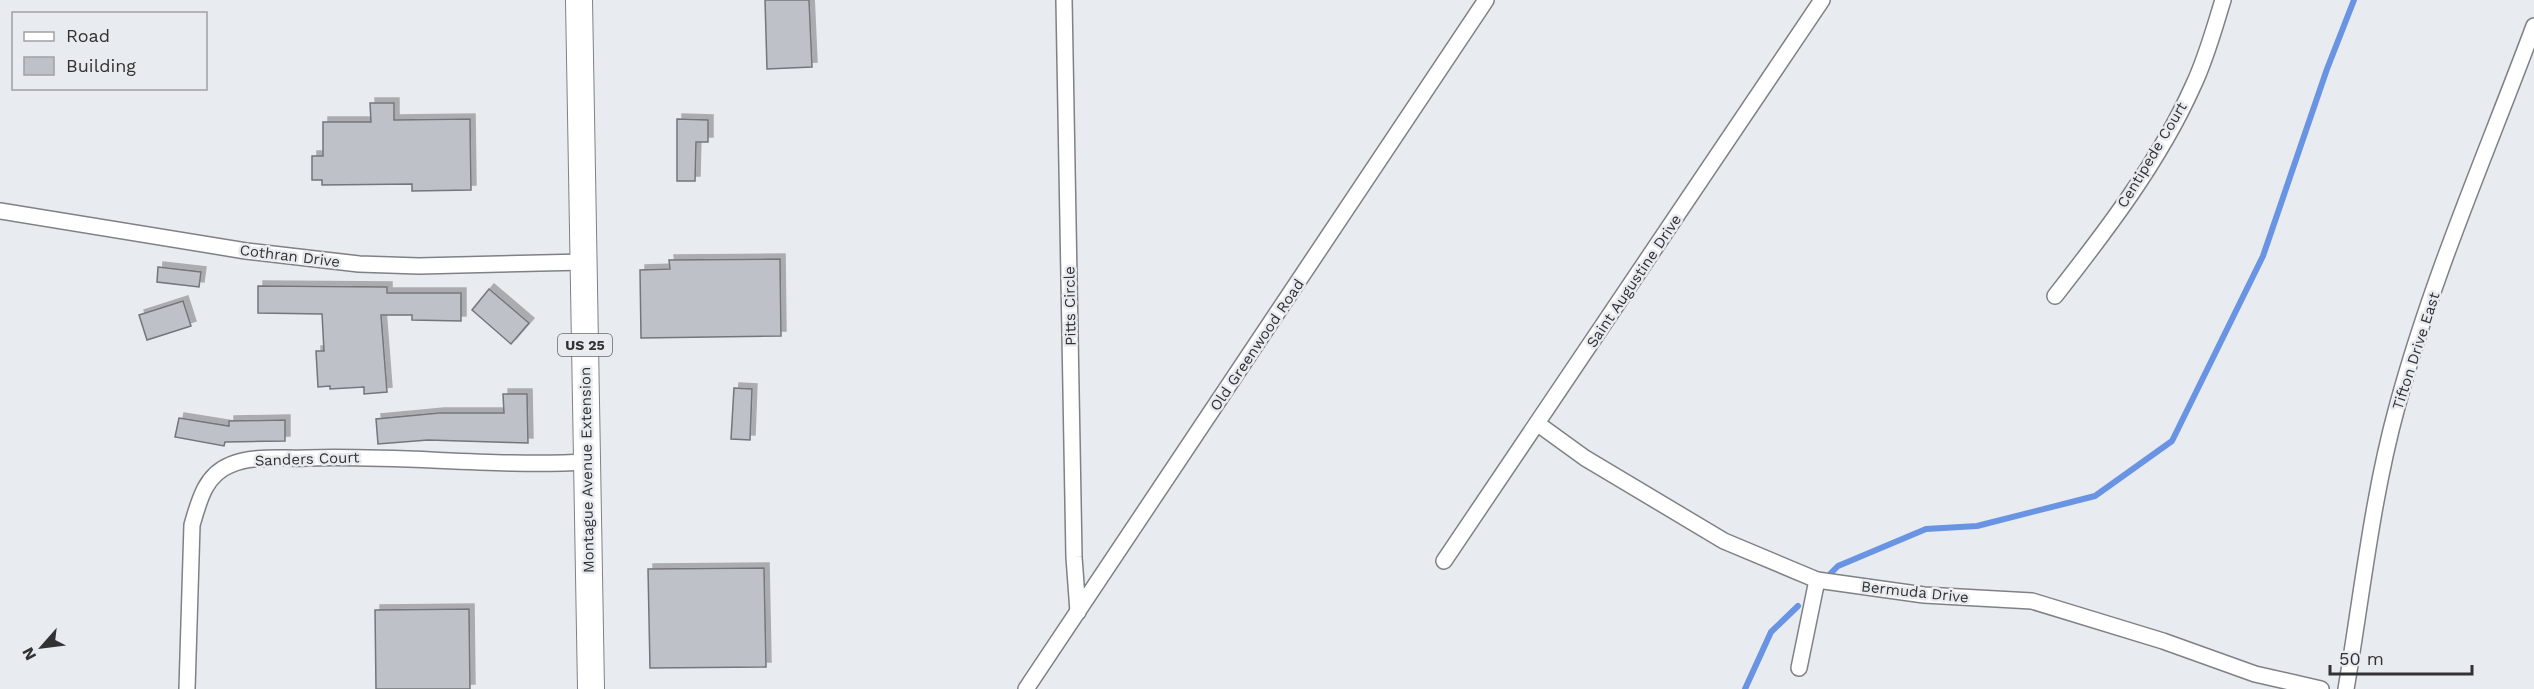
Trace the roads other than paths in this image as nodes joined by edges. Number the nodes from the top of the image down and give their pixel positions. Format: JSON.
{"nodes":[{"id":1,"x":579,"y":0,"type":"edge"},
{"id":2,"x":1064,"y":0,"type":"edge"},
{"id":3,"x":1486,"y":0,"type":"edge"},
{"id":4,"x":1822,"y":0,"type":"edge"},
{"id":5,"x":2223,"y":0,"type":"edge"},
{"id":6,"x":2534,"y":26,"type":"edge"},
{"id":7,"x":0,"y":211,"type":"edge"},
{"id":8,"x":584,"y":262,"type":"junction"},
{"id":9,"x":2055,"y":296,"type":"dead end"},
{"id":10,"x":1538,"y":424,"type":"junction"},
{"id":11,"x":587,"y":462,"type":"junction"},
{"id":12,"x":1444,"y":561,"type":"dead end"},
{"id":13,"x":1817,"y":580,"type":"junction"},
{"id":14,"x":1078,"y":612,"type":"junction"},
{"id":15,"x":1799,"y":668,"type":"dead end"},
{"id":16,"x":188,"y":689,"type":"edge"},
{"id":17,"x":591,"y":689,"type":"edge"},
{"id":18,"x":1026,"y":689,"type":"edge"},
{"id":19,"x":2321,"y":689,"type":"edge"},
{"id":20,"x":2346,"y":689,"type":"edge"}],
"edges":[{"from":1,"to":8,"type":"highway","name":"Montague Avenue Extension","number":"US 25"},
{"from":2,"to":14,"type":"street","name":"Pitts Circle"},
{"from":3,"to":14,"type":"street","name":"Old Greenwood Road"},
{"from":4,"to":10,"type":"street","name":"Saint Augustine Drive"},
{"from":5,"to":9,"type":"street","name":"Centipede Court"},
{"from":6,"to":20,"type":"street","name":"Tifton Drive East"},
{"from":7,"to":8,"type":"street","name":"Cothran Drive"},
{"from":8,"to":11,"type":"highway","name":"Montague Avenue Extension","number":"US 25"},
{"from":10,"to":12,"type":"street","name":"Saint Augustine Drive"},
{"from":10,"to":13,"type":"street","name":"Bermuda Drive"},
{"from":11,"to":16,"type":"street","name":"Sanders Court"},
{"from":11,"to":17,"type":"highway","name":"Montague Avenue Extension","number":"US 25"},
{"from":13,"to":15,"type":"street"},
{"from":13,"to":19,"type":"street","name":"Bermuda Drive"},
{"from":14,"to":18,"type":"street","name":"Old Greenwood Road"}]}
